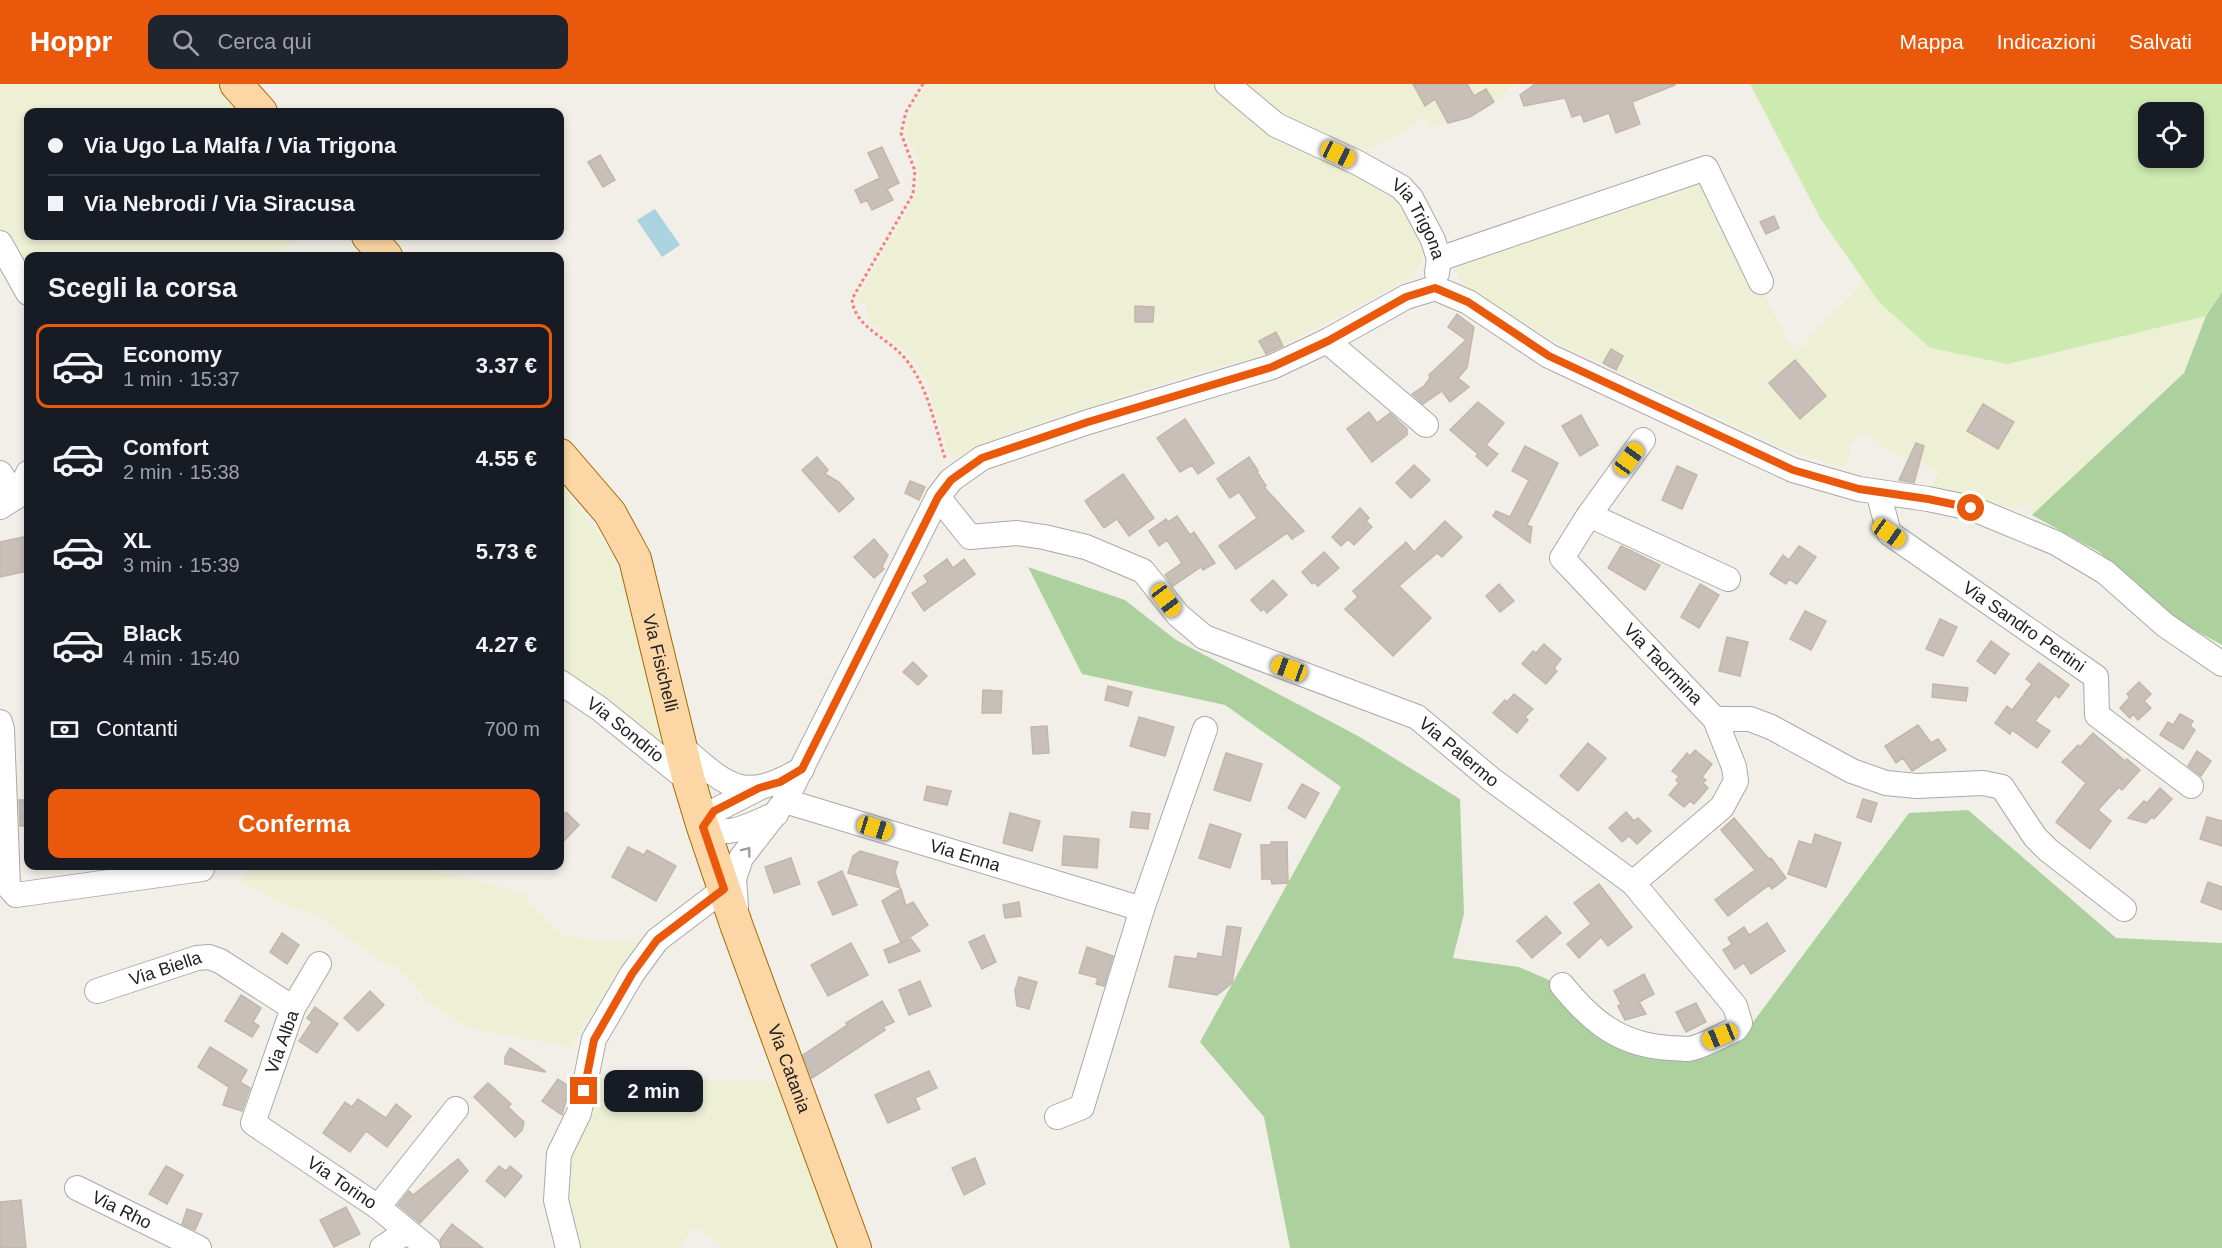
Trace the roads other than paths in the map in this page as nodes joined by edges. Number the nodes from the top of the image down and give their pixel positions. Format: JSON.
{"nodes":[{"id":1,"x":236,"y":84,"type":"edge"},
{"id":2,"x":1227,"y":84,"type":"edge"},
{"id":3,"x":257,"y":108,"type":"edge"},
{"id":4,"x":372,"y":240,"type":"edge"},
{"id":5,"x":0,"y":243,"type":"edge"},
{"id":6,"x":382,"y":252,"type":"edge"},
{"id":7,"x":1439,"y":259,"type":"junction"},
{"id":8,"x":1761,"y":282,"type":"dead end"},
{"id":9,"x":24,"y":286,"type":"edge"},
{"id":10,"x":1435,"y":288,"type":"junction"},
{"id":11,"x":1328,"y":341,"type":"junction"},
{"id":12,"x":1426,"y":425,"type":"dead end"},
{"id":13,"x":1643,"y":440,"type":"dead end"},
{"id":14,"x":564,"y":460,"type":"edge"},
{"id":15,"x":0,"y":473,"type":"edge"},
{"id":16,"x":24,"y":478,"type":"edge"},
{"id":17,"x":945,"y":489,"type":"junction"},
{"id":18,"x":1878,"y":492,"type":"junction"},
{"id":19,"x":8,"y":502,"type":"edge"},
{"id":20,"x":1589,"y":515,"type":"junction"},
{"id":21,"x":1728,"y":579,"type":"dead end"},
{"id":22,"x":2222,"y":664,"type":"edge"},
{"id":23,"x":564,"y":685,"type":"edge"},
{"id":24,"x":1715,"y":719,"type":"junction"},
{"id":25,"x":0,"y":722,"type":"edge"},
{"id":26,"x":1205,"y":729,"type":"dead end"},
{"id":27,"x":683,"y":748,"type":"junction"},
{"id":28,"x":802,"y":769,"type":"junction"},
{"id":29,"x":689,"y":781,"type":"junction"},
{"id":30,"x":2191,"y":786,"type":"dead end"},
{"id":31,"x":759,"y":788,"type":"junction"},
{"id":32,"x":782,"y":807,"type":"junction"},
{"id":33,"x":703,"y":827,"type":"junction"},
{"id":34,"x":195,"y":870,"type":"edge"},
{"id":35,"x":1633,"y":884,"type":"junction"},
{"id":36,"x":724,"y":889,"type":"junction"},
{"id":37,"x":1143,"y":909,"type":"junction"},
{"id":38,"x":2124,"y":909,"type":"dead end"},
{"id":39,"x":737,"y":927,"type":"junction"},
{"id":40,"x":319,"y":964,"type":"dead end"},
{"id":41,"x":1562,"y":985,"type":"dead end"},
{"id":42,"x":97,"y":991,"type":"dead end"},
{"id":43,"x":293,"y":1008,"type":"junction"},
{"id":44,"x":456,"y":1109,"type":"dead end"},
{"id":45,"x":1058,"y":1117,"type":"dead end"},
{"id":46,"x":253,"y":1123,"type":"joint"},
{"id":47,"x":77,"y":1188,"type":"dead end"},
{"id":48,"x":378,"y":1208,"type":"junction"},
{"id":49,"x":406,"y":1232,"type":"junction"},
{"id":50,"x":199,"y":1248,"type":"edge"},
{"id":51,"x":382,"y":1248,"type":"edge"},
{"id":52,"x":428,"y":1248,"type":"edge"},
{"id":53,"x":568,"y":1248,"type":"edge"},
{"id":54,"x":855,"y":1248,"type":"edge"}],
"edges":[{"from":1,"to":3,"type":"main road"},
{"from":2,"to":7,"type":"street","name":"Via Trigona"},
{"from":4,"to":6,"type":"main road"},
{"from":5,"to":9,"type":"street"},
{"from":7,"to":8,"type":"street"},
{"from":7,"to":10,"type":"street","name":"Via Trigona"},
{"from":10,"to":11,"type":"street","name":"Via Trigona"},
{"from":10,"to":18,"type":"street"},
{"from":11,"to":12,"type":"street"},
{"from":11,"to":17,"type":"street","name":"Via Trigona"},
{"from":13,"to":20,"type":"street","name":"Via Taormina"},
{"from":14,"to":27,"type":"main road","name":"Via Fisichelli"},
{"from":15,"to":19,"type":"street"},
{"from":16,"to":19,"type":"street"},
{"from":17,"to":28,"type":"street","name":"Via Trigona"},
{"from":17,"to":35,"type":"street","name":"Via Palermo"},
{"from":18,"to":22,"type":"street"},
{"from":18,"to":30,"type":"street","name":"Via Sandro Pertini"},
{"from":20,"to":21,"type":"street"},
{"from":20,"to":24,"type":"street","name":"Via Taormina"},
{"from":23,"to":29,"type":"street","name":"Via Sondrio"},
{"from":24,"to":35,"type":"street","name":"Via Taormina"},
{"from":24,"to":38,"type":"street"},
{"from":25,"to":34,"type":"street"},
{"from":26,"to":37,"type":"street"},
{"from":27,"to":29,"type":"main road","name":"Via Fisichelli"},
{"from":27,"to":31,"type":"street"},
{"from":28,"to":31,"type":"street"},
{"from":28,"to":32,"type":"street","name":"Via Trigona"},
{"from":29,"to":33,"type":"main road","name":"Via Fisichelli"},
{"from":31,"to":33,"type":"street"},
{"from":32,"to":33,"type":"street"},
{"from":32,"to":37,"type":"street","name":"Via Enna"},
{"from":39,"to":32,"type":"street","name":"Via Trigona","one_way":true},
{"from":33,"to":36,"type":"main road","name":"Via Fisichelli"},
{"from":35,"to":41,"type":"street","name":"Via Palermo"},
{"from":36,"to":39,"type":"main road","name":"Via Catania"},
{"from":36,"to":53,"type":"street"},
{"from":37,"to":45,"type":"street"},
{"from":39,"to":54,"type":"main road","name":"Via Catania"},
{"from":40,"to":43,"type":"street","name":"Via Alba"},
{"from":42,"to":43,"type":"street","name":"Via Biella"},
{"from":43,"to":46,"type":"street","name":"Via Alba"},
{"from":44,"to":48,"type":"street"},
{"from":46,"to":48,"type":"street","name":"Via Torino"},
{"from":47,"to":50,"type":"street","name":"Via Rho"},
{"from":48,"to":49,"type":"street","name":"Via Torino"},
{"from":49,"to":51,"type":"street"},
{"from":49,"to":52,"type":"street","name":"Via Torino"}]}
